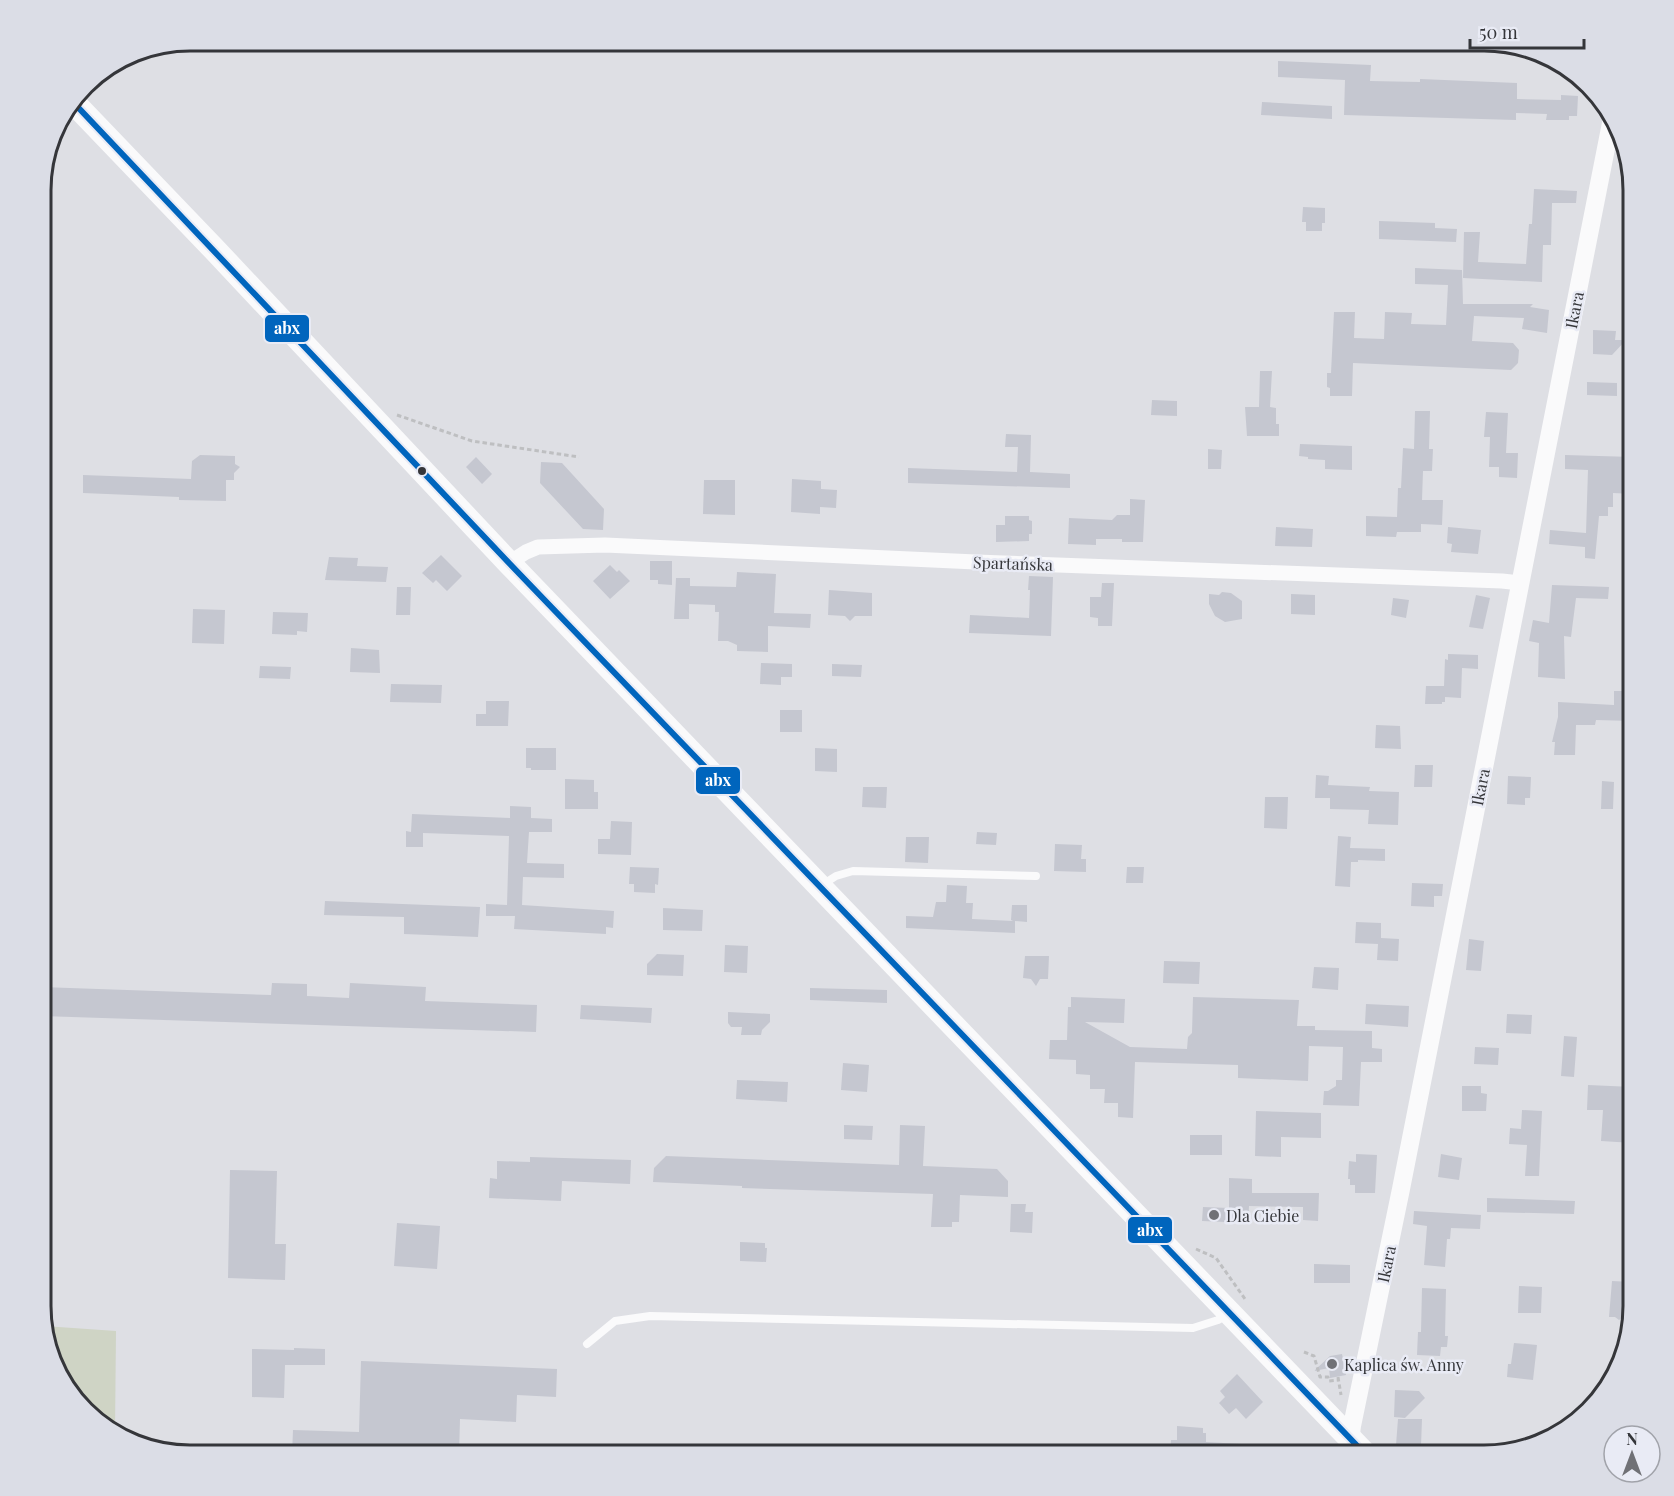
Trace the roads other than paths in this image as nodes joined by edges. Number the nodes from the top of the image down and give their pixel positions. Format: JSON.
{"nodes":[{"id":1,"x":79,"y":108,"type":"edge"},
{"id":2,"x":1609,"y":132,"type":"edge"},
{"id":3,"x":509,"y":563,"type":"junction"},
{"id":4,"x":1520,"y":583,"type":"junction"},
{"id":5,"x":1036,"y":876,"type":"dead end"},
{"id":6,"x":819,"y":886,"type":"junction"},
{"id":7,"x":1229,"y":1313,"type":"junction"},
{"id":8,"x":587,"y":1344,"type":"dead end"},
{"id":9,"x":1350,"y":1445,"type":"edge"},
{"id":10,"x":1356,"y":1445,"type":"edge"}],
"edges":[{"from":1,"to":3,"type":"main road"},
{"from":2,"to":4,"type":"street","name":"Ikara"},
{"from":3,"to":4,"type":"street","name":"Spartańska"},
{"from":3,"to":6,"type":"main road"},
{"from":4,"to":10,"type":"street","name":"Ikara"},
{"from":5,"to":6,"type":"lane"},
{"from":6,"to":7,"type":"main road"},
{"from":7,"to":8,"type":"lane"},
{"from":7,"to":9,"type":"main road"}]}
